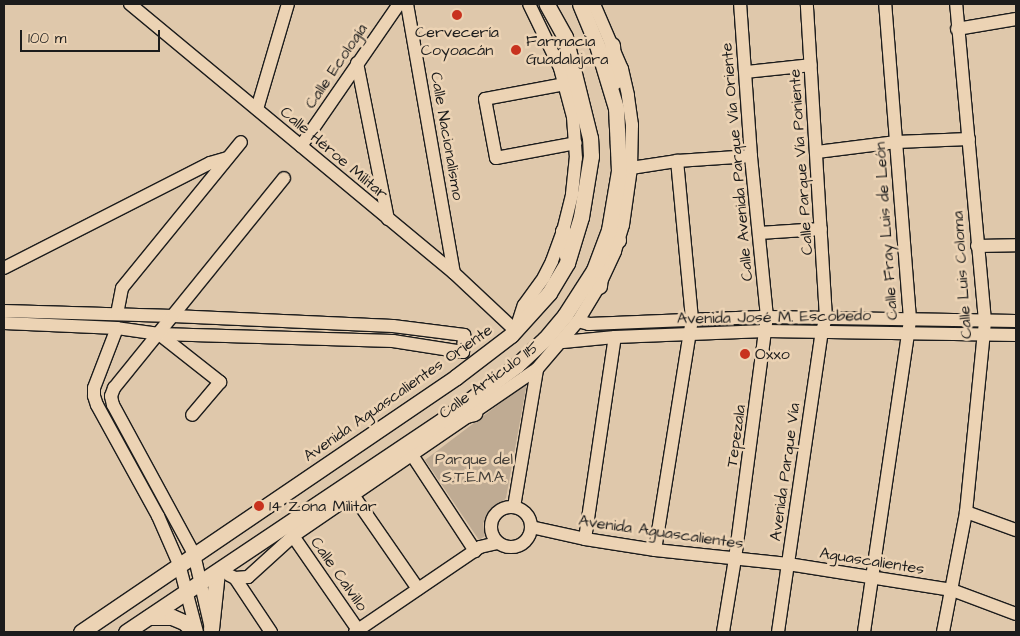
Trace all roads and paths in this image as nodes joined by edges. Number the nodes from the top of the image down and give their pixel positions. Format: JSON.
{"nodes":[{"id":1,"x":130,"y":4,"type":"edge"},
{"id":2,"x":288,"y":4,"type":"edge"},
{"id":3,"x":399,"y":4,"type":"edge"},
{"id":4,"x":407,"y":4,"type":"edge"},
{"id":5,"x":528,"y":4,"type":"edge"},
{"id":6,"x":547,"y":4,"type":"edge"},
{"id":7,"x":580,"y":4,"type":"edge"},
{"id":8,"x":594,"y":4,"type":"edge"},
{"id":9,"x":740,"y":4,"type":"edge"},
{"id":10,"x":807,"y":4,"type":"edge"},
{"id":11,"x":884,"y":4,"type":"edge"},
{"id":12,"x":956,"y":4,"type":"edge"},
{"id":13,"x":1016,"y":19,"type":"edge"},
{"id":14,"x":958,"y":29,"type":"junction"},
{"id":15,"x":612,"y":45,"type":"junction"},
{"id":16,"x":357,"y":63,"type":"junction"},
{"id":17,"x":811,"y":65,"type":"junction"},
{"id":18,"x":746,"y":72,"type":"junction"},
{"id":19,"x":566,"y":87,"type":"junction"},
{"id":20,"x":616,"y":108,"type":"junction"},
{"id":21,"x":257,"y":109,"type":"junction"},
{"id":22,"x":968,"y":139,"type":"junction"},
{"id":23,"x":241,"y":142,"type":"dead end"},
{"id":24,"x":896,"y":142,"type":"junction"},
{"id":25,"x":576,"y":143,"type":"junction"},
{"id":26,"x":301,"y":146,"type":"junction"},
{"id":27,"x":816,"y":152,"type":"junction"},
{"id":28,"x":591,"y":156,"type":"junction"},
{"id":29,"x":751,"y":156,"type":"junction"},
{"id":30,"x":227,"y":158,"type":"junction"},
{"id":31,"x":677,"y":161,"type":"junction"},
{"id":32,"x":632,"y":168,"type":"junction"},
{"id":33,"x":284,"y":178,"type":"dead end"},
{"id":34,"x":388,"y":219,"type":"junction"},
{"id":35,"x":821,"y":230,"type":"junction"},
{"id":36,"x":563,"y":231,"type":"junction"},
{"id":37,"x":758,"y":233,"type":"junction"},
{"id":38,"x":618,"y":240,"type":"junction"},
{"id":39,"x":1016,"y":245,"type":"edge"},
{"id":40,"x":977,"y":246,"type":"junction"},
{"id":41,"x":602,"y":250,"type":"junction"},
{"id":42,"x":567,"y":263,"type":"junction"},
{"id":43,"x":4,"y":268,"type":"edge"},
{"id":44,"x":454,"y":273,"type":"junction"},
{"id":45,"x":599,"y":286,"type":"junction"},
{"id":46,"x":4,"y":311,"type":"edge"},
{"id":47,"x":116,"y":314,"type":"junction"},
{"id":48,"x":173,"y":316,"type":"junction"},
{"id":49,"x":767,"y":317,"type":"junction"},
{"id":50,"x":692,"y":318,"type":"junction"},
{"id":51,"x":826,"y":318,"type":"junction"},
{"id":52,"x":910,"y":319,"type":"junction"},
{"id":53,"x":578,"y":321,"type":"junction"},
{"id":54,"x":1016,"y":321,"type":"edge"},
{"id":55,"x":4,"y":323,"type":"edge"},
{"id":56,"x":393,"y":326,"type":"junction"},
{"id":57,"x":985,"y":327,"type":"junction"},
{"id":58,"x":117,"y":328,"type":"junction"},
{"id":59,"x":515,"y":330,"type":"junction"},
{"id":60,"x":766,"y":331,"type":"junction"},
{"id":61,"x":822,"y":331,"type":"junction"},
{"id":62,"x":908,"y":333,"type":"junction"},
{"id":63,"x":160,"y":334,"type":"junction"},
{"id":64,"x":690,"y":334,"type":"junction"},
{"id":65,"x":1016,"y":335,"type":"edge"},
{"id":66,"x":615,"y":337,"type":"junction"},
{"id":67,"x":393,"y":341,"type":"junction"},
{"id":68,"x":562,"y":342,"type":"junction"},
{"id":69,"x":537,"y":369,"type":"junction"},
{"id":70,"x":474,"y":413,"type":"junction"},
{"id":71,"x":192,"y":415,"type":"dead end"},
{"id":72,"x":444,"y":420,"type":"junction"},
{"id":73,"x":412,"y":455,"type":"junction"},
{"id":74,"x":353,"y":496,"type":"junction"},
{"id":75,"x":514,"y":507,"type":"junction"},
{"id":76,"x":966,"y":512,"type":"junction"},
{"id":77,"x":532,"y":527,"type":"junction"},
{"id":78,"x":491,"y":529,"type":"junction"},
{"id":79,"x":1016,"y":530,"type":"edge"},
{"id":80,"x":293,"y":536,"type":"junction"},
{"id":81,"x":585,"y":539,"type":"junction"},
{"id":82,"x":498,"y":543,"type":"junction"},
{"id":83,"x":478,"y":549,"type":"junction"},
{"id":84,"x":655,"y":550,"type":"junction"},
{"id":85,"x":194,"y":554,"type":"junction"},
{"id":86,"x":735,"y":559,"type":"junction"},
{"id":87,"x":179,"y":564,"type":"junction"},
{"id":88,"x":788,"y":564,"type":"junction"},
{"id":89,"x":218,"y":571,"type":"junction"},
{"id":90,"x":873,"y":576,"type":"junction"},
{"id":91,"x":235,"y":578,"type":"junction"},
{"id":92,"x":200,"y":583,"type":"junction"},
{"id":93,"x":418,"y":589,"type":"junction"},
{"id":94,"x":952,"y":590,"type":"junction"},
{"id":95,"x":185,"y":593,"type":"junction"},
{"id":96,"x":1016,"y":614,"type":"edge"},
{"id":97,"x":149,"y":617,"type":"junction"},
{"id":98,"x":203,"y":631,"type":"edge"},
{"id":99,"x":357,"y":631,"type":"edge"},
{"id":100,"x":81,"y":632,"type":"edge"},
{"id":101,"x":126,"y":632,"type":"edge"},
{"id":102,"x":271,"y":632,"type":"edge"},
{"id":103,"x":723,"y":632,"type":"edge"},
{"id":104,"x":778,"y":632,"type":"edge"},
{"id":105,"x":864,"y":632,"type":"edge"},
{"id":106,"x":943,"y":632,"type":"edge"}],
"edges":[{"from":1,"to":21,"type":"street","name":"Calle Héroe Militar"},
{"from":2,"to":21,"type":"street"},
{"from":3,"to":16,"type":"street","name":"Calle Ecología"},
{"from":4,"to":44,"type":"street","name":"Calle Nacionalismo"},
{"from":5,"to":19,"type":"street"},
{"from":6,"to":28,"type":"main road","name":"Avenida Aguascalientes Oriente"},
{"from":7,"to":20,"type":"main road"},
{"from":8,"to":15,"type":"street","name":"Calle Artículo 115"},
{"from":9,"to":18,"type":"street","name":"Calle Avenida Parque Vía Oriente"},
{"from":10,"to":17,"type":"street","name":"Calle Parque Vía Poniente"},
{"from":11,"to":24,"type":"street","name":"Calle Fray Luis de León"},
{"from":12,"to":14,"type":"street","name":"Calle Luis Coloma"},
{"from":13,"to":14,"type":"street"},
{"from":14,"to":22,"type":"street","name":"Calle Luis Coloma"},
{"from":15,"to":20,"type":"main road"},
{"from":15,"to":32,"type":"street","name":"Calle Artículo 115"},
{"from":16,"to":26,"type":"street","name":"Calle Ecología"},
{"from":16,"to":34,"type":"street"},
{"from":17,"to":18,"type":"street"},
{"from":17,"to":27,"type":"street","name":"Calle Parque Vía Poniente"},
{"from":18,"to":29,"type":"street","name":"Calle Avenida Parque Vía Oriente"},
{"from":19,"to":25,"type":"street"},
{"from":19,"to":25,"type":"street"},
{"from":19,"to":28,"type":"main road"},
{"from":20,"to":41,"type":"main road"},
{"from":21,"to":26,"type":"street","name":"Calle Héroe Militar"},
{"from":22,"to":24,"type":"street"},
{"from":22,"to":40,"type":"street","name":"Calle Luis Coloma"},
{"from":23,"to":30,"type":"street"},
{"from":24,"to":27,"type":"street"},
{"from":24,"to":52,"type":"street","name":"Calle Fray Luis de León"},
{"from":25,"to":36,"type":"street"},
{"from":26,"to":34,"type":"street","name":"Calle Héroe Militar"},
{"from":27,"to":35,"type":"street","name":"Calle Parque Vía Poniente"},
{"from":28,"to":42,"type":"main road","name":"Avenida Aguascalientes Oriente"},
{"from":29,"to":31,"type":"street"},
{"from":29,"to":37,"type":"street","name":"Calle Avenida Parque Vía Oriente"},
{"from":30,"to":43,"type":"street"},
{"from":30,"to":47,"type":"street"},
{"from":31,"to":32,"type":"street"},
{"from":31,"to":50,"type":"street"},
{"from":32,"to":38,"type":"street","name":"Calle Artículo 115"},
{"from":33,"to":48,"type":"street"},
{"from":34,"to":44,"type":"street","name":"Calle Héroe Militar"},
{"from":35,"to":37,"type":"street"},
{"from":35,"to":51,"type":"street","name":"Calle Parque Vía Poniente"},
{"from":36,"to":42,"type":"main road"},
{"from":36,"to":59,"type":"street"},
{"from":37,"to":49,"type":"street","name":"Calle Avenida Parque Vía Oriente"},
{"from":38,"to":41,"type":"main road"},
{"from":38,"to":45,"type":"street","name":"Calle Artículo 115"},
{"from":39,"to":40,"type":"street"},
{"from":40,"to":57,"type":"street","name":"Calle Luis Coloma"},
{"from":41,"to":45,"type":"main road"},
{"from":41,"to":72,"type":"main road"},
{"from":42,"to":59,"type":"main road","name":"Avenida Aguascalientes Oriente"},
{"from":44,"to":59,"type":"street","name":"Calle Héroe Militar"},
{"from":45,"to":53,"type":"street","name":"Calle Artículo 115"},
{"from":46,"to":47,"type":"street"},
{"from":47,"to":48,"type":"street"},
{"from":48,"to":56,"type":"street"},
{"from":48,"to":63,"type":"street"},
{"from":49,"to":50,"type":"street","name":"Avenida José M. Escobedo"},
{"from":49,"to":51,"type":"street","name":"Avenida José M. Escobedo"},
{"from":49,"to":60,"type":"street","name":"Tepezala"},
{"from":50,"to":53,"type":"street","name":"Avenida José M. Escobedo"},
{"from":50,"to":64,"type":"street"},
{"from":51,"to":52,"type":"street","name":"Avenida José M. Escobedo"},
{"from":51,"to":61,"type":"street","name":"Avenida Parque Vía"},
{"from":52,"to":57,"type":"street","name":"Avenida José M. Escobedo"},
{"from":52,"to":62,"type":"street","name":"Calle Fray Luis de León"},
{"from":53,"to":68,"type":"street","name":"Calle Artículo 115"},
{"from":54,"to":57,"type":"street","name":"Avenida José M. Escobedo"},
{"from":55,"to":58,"type":"street"},
{"from":56,"to":67,"type":"street"},
{"from":56,"to":67,"type":"street"},
{"from":57,"to":62,"type":"street","name":"Avenida José M. Escobedo"},
{"from":57,"to":65,"type":"street","name":"Avenida José M. Escobedo"},
{"from":57,"to":76,"type":"street","name":"Calle Luis Coloma"},
{"from":58,"to":63,"type":"street"},
{"from":58,"to":87,"type":"street"},
{"from":59,"to":85,"type":"main road","name":"Avenida Aguascalientes Oriente"},
{"from":60,"to":61,"type":"street","name":"Avenida José M. Escobedo"},
{"from":60,"to":64,"type":"street","name":"Avenida José M. Escobedo"},
{"from":60,"to":86,"type":"street","name":"Tepezala"},
{"from":61,"to":62,"type":"street","name":"Avenida José M. Escobedo"},
{"from":61,"to":88,"type":"street","name":"Avenida Parque Vía"},
{"from":62,"to":90,"type":"street","name":"Calle Fray Luis de León"},
{"from":63,"to":67,"type":"street"},
{"from":63,"to":71,"type":"street"},
{"from":63,"to":85,"type":"street"},
{"from":64,"to":66,"type":"street","name":"Avenida José M. Escobedo"},
{"from":64,"to":84,"type":"street"},
{"from":66,"to":68,"type":"street","name":"Avenida José M. Escobedo"},
{"from":66,"to":81,"type":"street"},
{"from":68,"to":69,"type":"street","name":"Calle Artículo 115"},
{"from":69,"to":70,"type":"street","name":"Calle Artículo 115"},
{"from":69,"to":75,"type":"street"},
{"from":70,"to":72,"type":"main road"},
{"from":70,"to":73,"type":"street","name":"Calle Artículo 115"},
{"from":72,"to":89,"type":"main road"},
{"from":73,"to":74,"type":"street","name":"Calle Artículo 115"},
{"from":73,"to":83,"type":"street"},
{"from":74,"to":80,"type":"street","name":"Calle Artículo 115"},
{"from":74,"to":93,"type":"street"},
{"from":75,"to":77,"type":"street"},
{"from":75,"to":78,"type":"street"},
{"from":76,"to":79,"type":"street"},
{"from":76,"to":94,"type":"street","name":"Calle Luis Coloma"},
{"from":77,"to":81,"type":"street","name":"Avenida Aguascalientes"},
{"from":77,"to":82,"type":"street"},
{"from":78,"to":82,"type":"street"},
{"from":78,"to":83,"type":"street"},
{"from":80,"to":91,"type":"street","name":"Calle Artículo 115"},
{"from":80,"to":99,"type":"street","name":"Calle Calvillo"},
{"from":81,"to":84,"type":"street","name":"Avenida Aguascalientes"},
{"from":82,"to":83,"type":"street"},
{"from":83,"to":93,"type":"street"},
{"from":84,"to":86,"type":"street","name":"Avenida Aguascalientes"},
{"from":85,"to":87,"type":"main road","name":"Avenida Aguascalientes Oriente"},
{"from":85,"to":92,"type":"street"},
{"from":86,"to":88,"type":"street","name":"Avenida Aguascalientes"},
{"from":86,"to":103,"type":"street"},
{"from":87,"to":95,"type":"street"},
{"from":87,"to":100,"type":"main road","name":"Avenida Aguascalientes Oriente"},
{"from":88,"to":90,"type":"street","name":"Aguascalientes"},
{"from":88,"to":104,"type":"street","name":"Avenida Parque Vía"},
{"from":89,"to":91,"type":"street"},
{"from":89,"to":92,"type":"main road"},
{"from":89,"to":98,"type":"main road"},
{"from":90,"to":94,"type":"street","name":"Aguascalientes"},
{"from":90,"to":105,"type":"street","name":"Calle Fray Luis de León"},
{"from":91,"to":102,"type":"street"},
{"from":92,"to":95,"type":"main road"},
{"from":92,"to":98,"type":"street"},
{"from":93,"to":99,"type":"street"},
{"from":94,"to":96,"type":"street","name":"Aguascalientes"},
{"from":94,"to":106,"type":"street","name":"Calle Luis Coloma"},
{"from":95,"to":97,"type":"main road"},
{"from":95,"to":98,"type":"street"},
{"from":97,"to":98,"type":"main road"},
{"from":97,"to":101,"type":"main road"}]}
